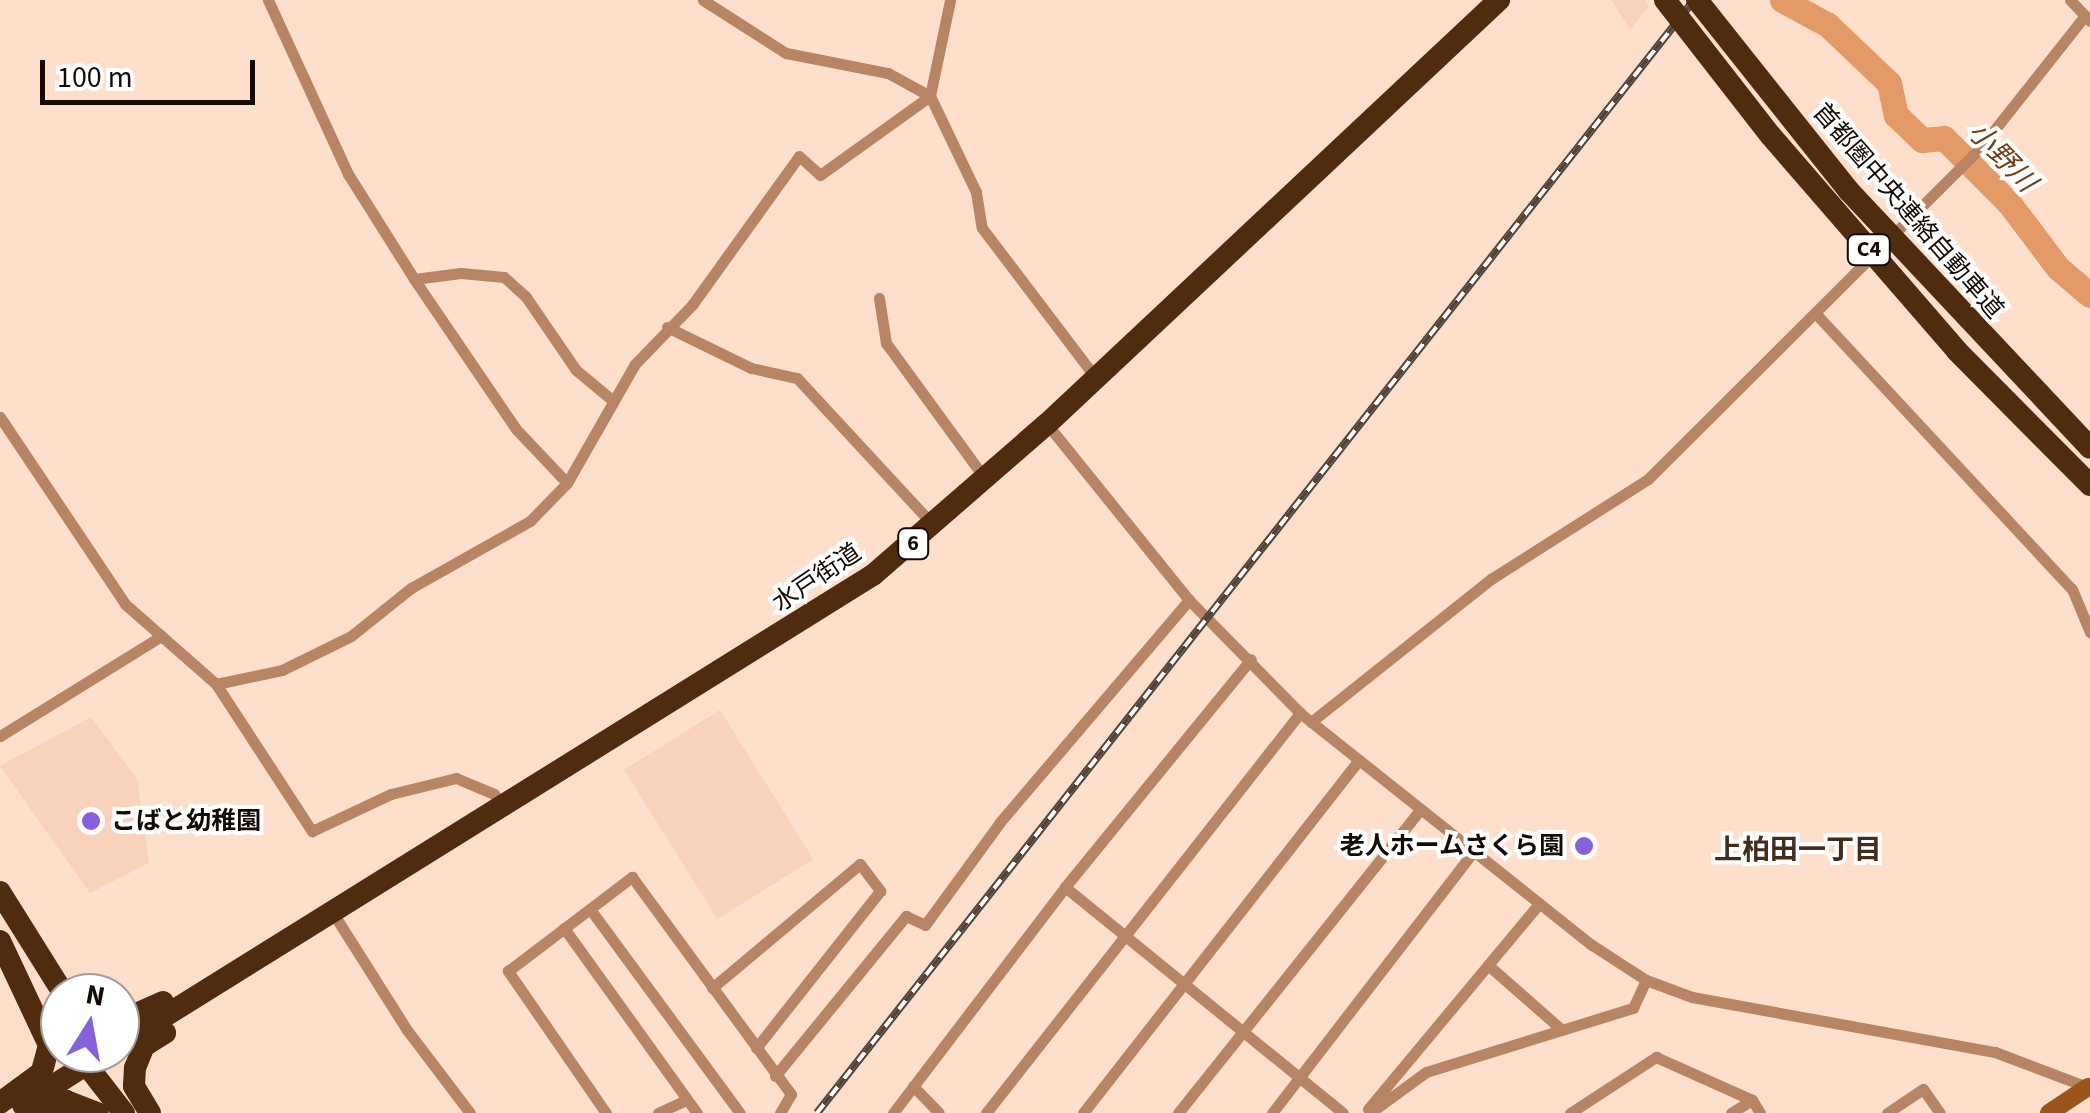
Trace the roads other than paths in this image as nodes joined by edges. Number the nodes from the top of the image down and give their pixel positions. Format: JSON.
{"nodes":[{"id":1,"x":268,"y":0,"type":"edge"},
{"id":2,"x":703,"y":0,"type":"edge"},
{"id":3,"x":950,"y":0,"type":"edge"},
{"id":4,"x":1499,"y":0,"type":"edge"},
{"id":5,"x":1665,"y":0,"type":"edge"},
{"id":6,"x":1697,"y":0,"type":"edge"},
{"id":7,"x":2070,"y":0,"type":"edge"},
{"id":8,"x":2087,"y":20,"type":"edge"},
{"id":9,"x":930,"y":96,"type":"junction"},
{"id":10,"x":414,"y":279,"type":"junction"},
{"id":11,"x":880,"y":298,"type":"dead end"},
{"id":12,"x":1817,"y":315,"type":"junction"},
{"id":13,"x":667,"y":326,"type":"junction"},
{"id":14,"x":1096,"y":378,"type":"junction"},
{"id":15,"x":612,"y":400,"type":"junction"},
{"id":16,"x":0,"y":416,"type":"edge"},
{"id":17,"x":1047,"y":424,"type":"junction"},
{"id":18,"x":2090,"y":448,"type":"edge"},
{"id":19,"x":986,"y":480,"type":"junction"},
{"id":20,"x":567,"y":483,"type":"junction"},
{"id":21,"x":2090,"y":485,"type":"edge"},
{"id":22,"x":934,"y":526,"type":"junction"},
{"id":23,"x":1189,"y":600,"type":"junction"},
{"id":24,"x":2090,"y":632,"type":"edge"},
{"id":25,"x":161,"y":636,"type":"junction"},
{"id":26,"x":1251,"y":659,"type":"junction"},
{"id":27,"x":216,"y":684,"type":"junction"},
{"id":28,"x":1300,"y":712,"type":"junction"},
{"id":29,"x":1311,"y":722,"type":"junction"},
{"id":30,"x":0,"y":736,"type":"edge"},
{"id":31,"x":1358,"y":761,"type":"junction"},
{"id":32,"x":505,"y":810,"type":"junction"},
{"id":33,"x":1420,"y":810,"type":"junction"},
{"id":34,"x":1473,"y":852,"type":"junction"},
{"id":35,"x":1065,"y":887,"type":"junction"},
{"id":36,"x":0,"y":892,"type":"edge"},
{"id":37,"x":1538,"y":905,"type":"junction"},
{"id":38,"x":590,"y":909,"type":"junction"},
{"id":39,"x":333,"y":913,"type":"junction"},
{"id":40,"x":22,"y":926,"type":"junction"},
{"id":41,"x":564,"y":928,"type":"junction"},
{"id":42,"x":1126,"y":936,"type":"junction"},
{"id":43,"x":0,"y":939,"type":"edge"},
{"id":44,"x":1488,"y":965,"type":"junction"},
{"id":45,"x":238,"y":972,"type":"junction"},
{"id":46,"x":51,"y":973,"type":"edge"},
{"id":47,"x":65,"y":973,"type":"edge"},
{"id":48,"x":1646,"y":980,"type":"junction"},
{"id":49,"x":1184,"y":984,"type":"junction"},
{"id":50,"x":712,"y":988,"type":"junction"},
{"id":51,"x":202,"y":995,"type":"junction"},
{"id":52,"x":40,"y":1001,"type":"edge"},
{"id":53,"x":140,"y":1010,"type":"edge"},
{"id":54,"x":1562,"y":1030,"type":"junction"},
{"id":55,"x":140,"y":1032,"type":"edge"},
{"id":56,"x":1242,"y":1032,"type":"junction"},
{"id":57,"x":756,"y":1048,"type":"junction"},
{"id":58,"x":65,"y":1073,"type":"edge"},
{"id":59,"x":101,"y":1073,"type":"edge"},
{"id":60,"x":776,"y":1076,"type":"junction"},
{"id":61,"x":1300,"y":1079,"type":"junction"},
{"id":62,"x":913,"y":1086,"type":"junction"},
{"id":63,"x":2089,"y":1087,"type":"edge"},
{"id":64,"x":686,"y":1100,"type":"junction"},
{"id":65,"x":1752,"y":1100,"type":"junction"},
{"id":66,"x":0,"y":1102,"type":"edge"},
{"id":67,"x":10,"y":1113,"type":"edge"},
{"id":68,"x":39,"y":1113,"type":"edge"},
{"id":69,"x":98,"y":1113,"type":"edge"},
{"id":70,"x":124,"y":1113,"type":"edge"},
{"id":71,"x":150,"y":1113,"type":"edge"},
{"id":72,"x":470,"y":1113,"type":"edge"},
{"id":73,"x":606,"y":1113,"type":"edge"},
{"id":74,"x":658,"y":1113,"type":"edge"},
{"id":75,"x":697,"y":1113,"type":"edge"},
{"id":76,"x":740,"y":1113,"type":"edge"},
{"id":77,"x":780,"y":1113,"type":"edge"},
{"id":78,"x":893,"y":1113,"type":"edge"},
{"id":79,"x":939,"y":1113,"type":"edge"},
{"id":80,"x":986,"y":1113,"type":"edge"},
{"id":81,"x":1083,"y":1113,"type":"edge"},
{"id":82,"x":1178,"y":1113,"type":"edge"},
{"id":83,"x":1272,"y":1113,"type":"edge"},
{"id":84,"x":1343,"y":1113,"type":"edge"},
{"id":85,"x":1367,"y":1113,"type":"edge"},
{"id":86,"x":1570,"y":1113,"type":"edge"},
{"id":87,"x":1732,"y":1113,"type":"edge"},
{"id":88,"x":1760,"y":1113,"type":"edge"},
{"id":89,"x":1887,"y":1113,"type":"edge"},
{"id":90,"x":1940,"y":1113,"type":"edge"},
{"id":91,"x":2049,"y":1113,"type":"edge"}],
"edges":[{"from":1,"to":10,"type":"street"},
{"from":2,"to":9,"type":"street"},
{"from":3,"to":9,"type":"street"},
{"from":4,"to":14,"type":"highway","name":"水戸街道","number":"6"},
{"from":5,"to":21,"type":"highway","number":"C4","bridge":true},
{"from":6,"to":18,"type":"highway","name":"首都圏中央連絡自動車道","number":"C4","bridge":true},
{"from":7,"to":8,"type":"street"},
{"from":8,"to":12,"type":"street"},
{"from":9,"to":13,"type":"street"},
{"from":9,"to":14,"type":"street"},
{"from":10,"to":15,"type":"street"},
{"from":10,"to":20,"type":"street"},
{"from":11,"to":19,"type":"street"},
{"from":12,"to":24,"type":"street"},
{"from":12,"to":29,"type":"street"},
{"from":13,"to":15,"type":"street"},
{"from":13,"to":22,"type":"street"},
{"from":14,"to":17,"type":"highway","name":"水戸街道","number":"6"},
{"from":15,"to":20,"type":"street"},
{"from":16,"to":25,"type":"street"},
{"from":17,"to":19,"type":"highway","name":"水戸街道","number":"6"},
{"from":17,"to":23,"type":"street"},
{"from":19,"to":22,"type":"highway","name":"水戸街道","number":"6"},
{"from":20,"to":27,"type":"street"},
{"from":22,"to":32,"type":"highway","name":"水戸街道","number":"6"},
{"from":23,"to":26,"type":"street"},
{"from":23,"to":60,"type":"street"},
{"from":25,"to":27,"type":"street"},
{"from":25,"to":30,"type":"street"},
{"from":26,"to":28,"type":"street"},
{"from":26,"to":35,"type":"street"},
{"from":27,"to":32,"type":"street"},
{"from":28,"to":29,"type":"street"},
{"from":28,"to":42,"type":"street"},
{"from":29,"to":31,"type":"street"},
{"from":31,"to":33,"type":"street"},
{"from":31,"to":49,"type":"street"},
{"from":32,"to":39,"type":"highway","name":"水戸街道","number":"6"},
{"from":33,"to":34,"type":"street"},
{"from":33,"to":56,"type":"street"},
{"from":34,"to":37,"type":"street"},
{"from":34,"to":61,"type":"street"},
{"from":35,"to":42,"type":"street"},
{"from":35,"to":62,"type":"street"},
{"from":36,"to":40,"type":"highway"},
{"from":37,"to":44,"type":"street"},
{"from":37,"to":48,"type":"street"},
{"from":38,"to":41,"type":"street"},
{"from":38,"to":50,"type":"street"},
{"from":38,"to":76,"type":"street"},
{"from":39,"to":45,"type":"highway","name":"水戸街道","number":"6"},
{"from":39,"to":72,"type":"street"},
{"from":40,"to":46,"type":"highway"},
{"from":40,"to":47,"type":"highway"},
{"from":41,"to":64,"type":"street"},
{"from":41,"to":73,"type":"street"},
{"from":42,"to":49,"type":"street"},
{"from":42,"to":80,"type":"street"},
{"from":43,"to":52,"type":"highway"},
{"from":43,"to":66,"type":"highway"},
{"from":44,"to":54,"type":"street"},
{"from":44,"to":85,"type":"street"},
{"from":45,"to":51,"type":"highway","name":"水戸街道","number":"6"},
{"from":45,"to":53,"type":"highway"},
{"from":48,"to":54,"type":"street"},
{"from":48,"to":63,"type":"street"},
{"from":49,"to":56,"type":"street"},
{"from":49,"to":81,"type":"street"},
{"from":50,"to":57,"type":"street"},
{"from":50,"to":57,"type":"street"},
{"from":51,"to":55,"type":"highway","name":"水戸街道","number":"6"},
{"from":51,"to":71,"type":"highway"},
{"from":54,"to":85,"type":"street"},
{"from":56,"to":61,"type":"street"},
{"from":56,"to":82,"type":"street"},
{"from":57,"to":60,"type":"street"},
{"from":58,"to":67,"type":"highway"},
{"from":59,"to":70,"type":"highway"},
{"from":60,"to":77,"type":"street"},
{"from":61,"to":83,"type":"street"},
{"from":61,"to":84,"type":"street"},
{"from":62,"to":78,"type":"street"},
{"from":62,"to":79,"type":"street"},
{"from":63,"to":91,"type":"street"},
{"from":64,"to":74,"type":"street"},
{"from":64,"to":75,"type":"street"},
{"from":65,"to":86,"type":"street"},
{"from":65,"to":87,"type":"street"},
{"from":65,"to":88,"type":"street"},
{"from":68,"to":69,"type":"highway"},
{"from":89,"to":90,"type":"street"}]}
